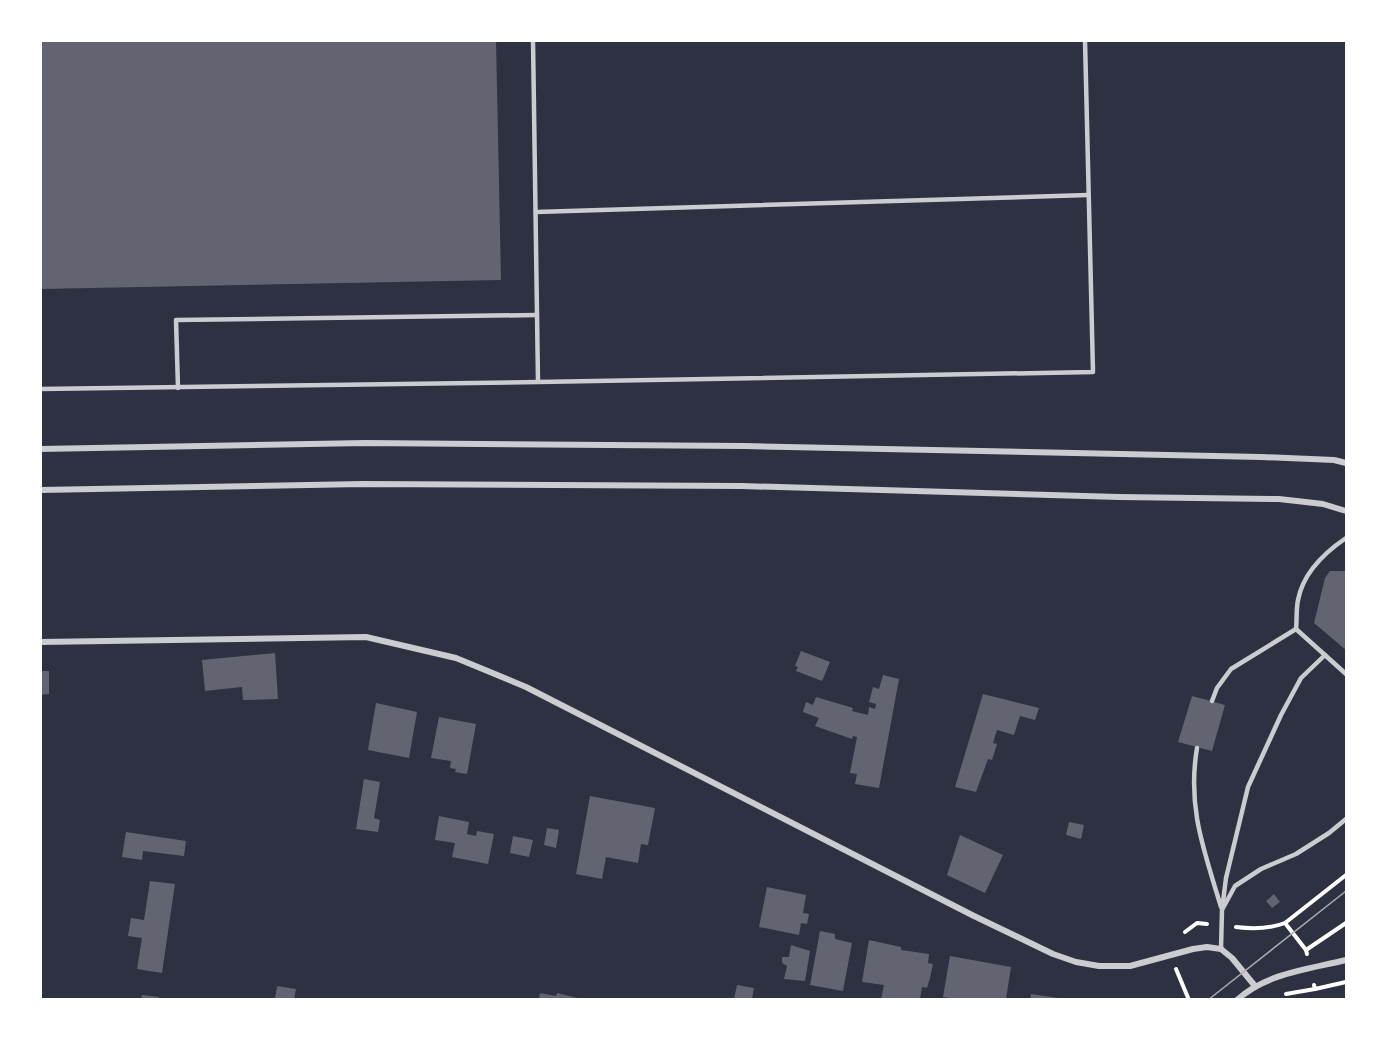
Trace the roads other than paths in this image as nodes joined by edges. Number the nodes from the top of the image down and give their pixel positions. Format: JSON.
{"nodes":[{"id":1,"x":533,"y":40,"type":"edge"},
{"id":2,"x":1085,"y":40,"type":"edge"},
{"id":3,"x":1088,"y":195,"type":"junction"},
{"id":4,"x":536,"y":212,"type":"junction"},
{"id":5,"x":536,"y":315,"type":"junction"},
{"id":6,"x":538,"y":382,"type":"junction"},
{"id":7,"x":178,"y":388,"type":"junction"},
{"id":8,"x":40,"y":389,"type":"edge"},
{"id":9,"x":40,"y":449,"type":"edge"},
{"id":10,"x":1347,"y":463,"type":"edge"},
{"id":11,"x":40,"y":490,"type":"edge"},
{"id":12,"x":1347,"y":511,"type":"edge"},
{"id":13,"x":1347,"y":538,"type":"edge"},
{"id":14,"x":1296,"y":629,"type":"junction"},
{"id":15,"x":40,"y":642,"type":"edge"},
{"id":16,"x":1325,"y":655,"type":"junction"},
{"id":17,"x":1347,"y":674,"type":"edge"},
{"id":18,"x":1212,"y":701,"type":"dead end"},
{"id":19,"x":1197,"y":748,"type":"dead end"},
{"id":20,"x":1347,"y":819,"type":"edge"},
{"id":21,"x":1222,"y":910,"type":"junction"},
{"id":22,"x":1221,"y":949,"type":"junction"},
{"id":23,"x":1347,"y":960,"type":"edge"},
{"id":24,"x":1255,"y":986,"type":"junction"},
{"id":25,"x":1237,"y":999,"type":"edge"}],
"edges":[{"from":1,"to":4,"type":"lane"},
{"from":2,"to":3,"type":"lane"},
{"from":3,"to":4,"type":"lane"},
{"from":3,"to":6,"type":"lane"},
{"from":4,"to":5,"type":"lane"},
{"from":5,"to":6,"type":"lane"},
{"from":5,"to":7,"type":"lane"},
{"from":6,"to":7,"type":"lane"},
{"from":7,"to":8,"type":"lane"},
{"from":9,"to":10,"type":"street"},
{"from":11,"to":12,"type":"street"},
{"from":13,"to":14,"type":"lane"},
{"from":14,"to":16,"type":"lane"},
{"from":14,"to":18,"type":"lane"},
{"from":15,"to":22,"type":"street"},
{"from":16,"to":17,"type":"lane"},
{"from":16,"to":21,"type":"lane"},
{"from":19,"to":21,"type":"lane"},
{"from":20,"to":21,"type":"lane"},
{"from":21,"to":22,"type":"lane"},
{"from":22,"to":24,"type":"street"},
{"from":23,"to":24,"type":"street"},
{"from":24,"to":25,"type":"street"}]}
